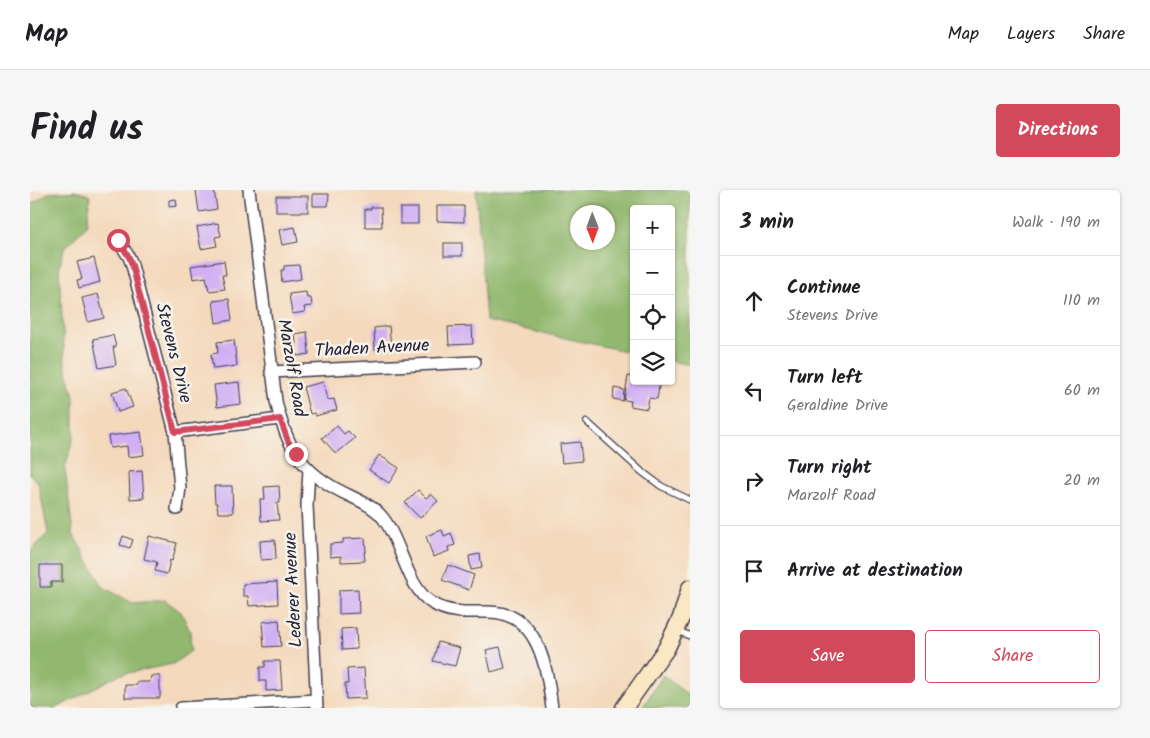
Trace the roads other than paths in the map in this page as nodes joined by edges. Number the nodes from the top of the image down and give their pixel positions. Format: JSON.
{"nodes":[{"id":1,"x":249,"y":190,"type":"edge"},
{"id":2,"x":118,"y":240,"type":"dead end"},
{"id":3,"x":475,"y":362,"type":"dead end"},
{"id":4,"x":271,"y":372,"type":"junction"},
{"id":5,"x":280,"y":419,"type":"junction"},
{"id":6,"x":588,"y":422,"type":"dead end"},
{"id":7,"x":175,"y":432,"type":"junction"},
{"id":8,"x":309,"y":470,"type":"junction"},
{"id":9,"x":690,"y":500,"type":"edge"},
{"id":10,"x":177,"y":509,"type":"dead end"},
{"id":11,"x":690,"y":588,"type":"edge"},
{"id":12,"x":683,"y":633,"type":"edge"},
{"id":13,"x":317,"y":704,"type":"edge"},
{"id":14,"x":181,"y":708,"type":"edge"},
{"id":15,"x":552,"y":708,"type":"edge"},
{"id":16,"x":624,"y":708,"type":"edge"}],
"edges":[{"from":1,"to":4,"type":"street","name":"Marzolf Road"},
{"from":2,"to":7,"type":"street","name":"Stevens Drive"},
{"from":3,"to":4,"type":"street","name":"Thaden Avenue"},
{"from":4,"to":5,"type":"street","name":"Marzolf Road"},
{"from":5,"to":7,"type":"street"},
{"from":5,"to":8,"type":"street","name":"Marzolf Road"},
{"from":6,"to":9,"type":"lane"},
{"from":7,"to":10,"type":"street","name":"Stevens Drive"},
{"from":8,"to":13,"type":"street","name":"Lederer Avenue"},
{"from":8,"to":15,"type":"street","name":"Marzolf Road"},
{"from":11,"to":12,"type":"street"},
{"from":12,"to":16,"type":"street"},
{"from":13,"to":14,"type":"street"}]}
